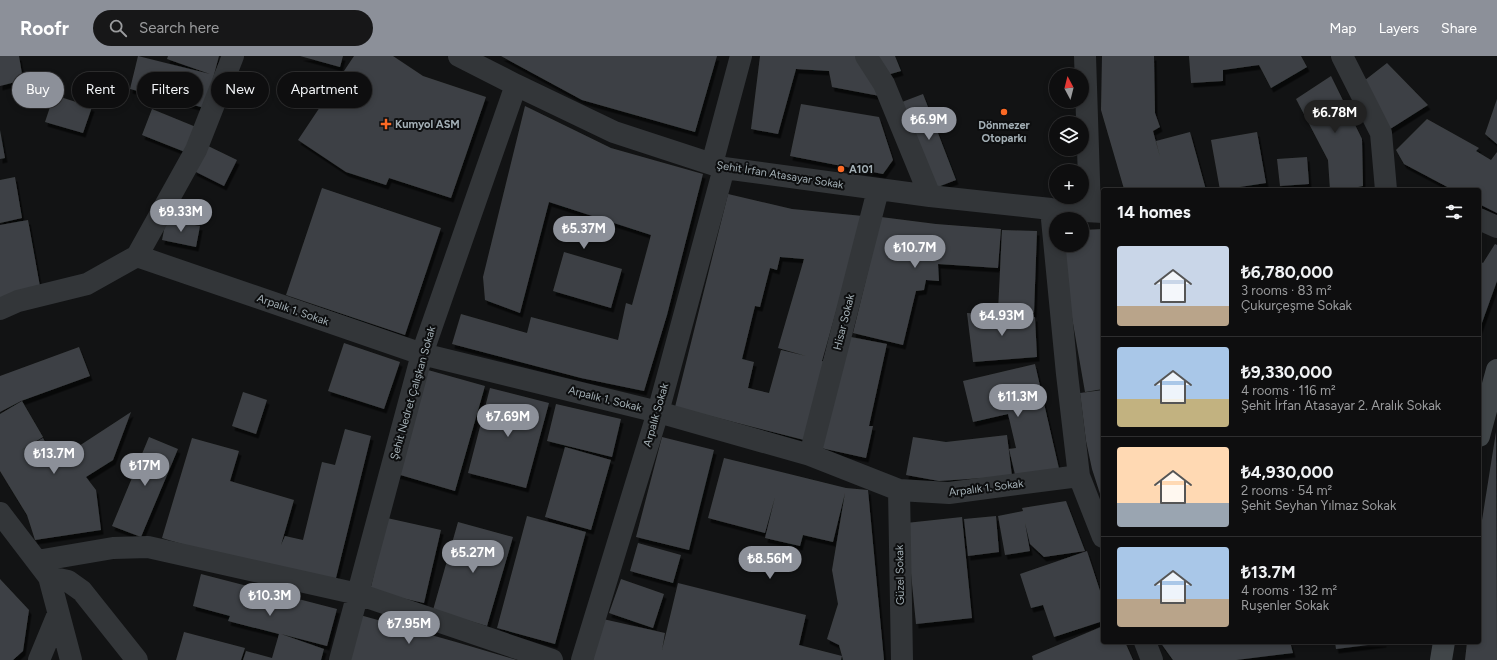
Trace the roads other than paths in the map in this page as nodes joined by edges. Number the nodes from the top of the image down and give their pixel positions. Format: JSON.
{"nodes":[{"id":1,"x":233,"y":56,"type":"edge"},
{"id":2,"x":459,"y":56,"type":"edge"},
{"id":3,"x":741,"y":56,"type":"edge"},
{"id":4,"x":866,"y":56,"type":"edge"},
{"id":5,"x":1085,"y":56,"type":"edge"},
{"id":6,"x":1342,"y":56,"type":"edge"},
{"id":7,"x":516,"y":85,"type":"junction"},
{"id":8,"x":718,"y":166,"type":"junction"},
{"id":9,"x":1386,"y":188,"type":"edge"},
{"id":10,"x":878,"y":190,"type":"junction"},
{"id":11,"x":930,"y":196,"type":"junction"},
{"id":12,"x":1051,"y":209,"type":"junction"},
{"id":13,"x":1096,"y":211,"type":"edge"},
{"id":14,"x":1481,"y":220,"type":"edge"},
{"id":15,"x":1497,"y":227,"type":"edge"},
{"id":16,"x":137,"y":256,"type":"junction"},
{"id":17,"x":0,"y":309,"type":"edge"},
{"id":18,"x":422,"y":354,"type":"junction"},
{"id":19,"x":1497,"y":370,"type":"edge"},
{"id":20,"x":658,"y":412,"type":"junction"},
{"id":21,"x":1481,"y":429,"type":"edge"},
{"id":22,"x":810,"y":455,"type":"junction"},
{"id":23,"x":1079,"y":476,"type":"junction"},
{"id":24,"x":899,"y":490,"type":"junction"},
{"id":25,"x":0,"y":514,"type":"edge"},
{"id":26,"x":1101,"y":531,"type":"edge"},
{"id":27,"x":43,"y":569,"type":"junction"},
{"id":28,"x":358,"y":594,"type":"junction"},
{"id":29,"x":58,"y":614,"type":"junction"},
{"id":30,"x":1146,"y":644,"type":"edge"},
{"id":31,"x":1444,"y":644,"type":"edge"},
{"id":32,"x":39,"y":660,"type":"edge"},
{"id":33,"x":71,"y":660,"type":"edge"},
{"id":34,"x":137,"y":660,"type":"edge"},
{"id":35,"x":340,"y":660,"type":"edge"},
{"id":36,"x":552,"y":660,"type":"edge"},
{"id":37,"x":582,"y":660,"type":"edge"},
{"id":38,"x":902,"y":660,"type":"edge"},
{"id":39,"x":1152,"y":660,"type":"edge"},
{"id":40,"x":1441,"y":660,"type":"edge"}],
"edges":[{"from":1,"to":16,"type":"street"},
{"from":2,"to":7,"type":"street","name":"Şehit İrfan Atasayar Sokak"},
{"from":3,"to":8,"type":"street","name":"Arpalık Sokak"},
{"from":4,"to":11,"type":"street"},
{"from":5,"to":13,"type":"street"},
{"from":6,"to":9,"type":"street"},
{"from":7,"to":8,"type":"street","name":"Şehit İrfan Atasayar Sokak"},
{"from":7,"to":18,"type":"street","name":"Şehit Nedret Çalışkan Sokak"},
{"from":8,"to":10,"type":"street","name":"Şehit İrfan Atasayar Sokak"},
{"from":8,"to":20,"type":"street","name":"Arpalık Sokak"},
{"from":10,"to":11,"type":"street","name":"Şehit İrfan Atasayar Sokak"},
{"from":10,"to":22,"type":"street","name":"Hisar Sokak"},
{"from":11,"to":12,"type":"street","name":"Şehit İrfan Atasayar Sokak"},
{"from":12,"to":13,"type":"street","name":"Şehit İrfan Atasayar Sokak"},
{"from":12,"to":23,"type":"street"},
{"from":14,"to":15,"type":"street"},
{"from":16,"to":17,"type":"street"},
{"from":16,"to":18,"type":"street","name":"Arpalık 1. Sokak"},
{"from":18,"to":20,"type":"street","name":"Arpalık 1. Sokak"},
{"from":18,"to":28,"type":"street","name":"Şehit Nedret Çalışkan Sokak"},
{"from":19,"to":21,"type":"street"},
{"from":20,"to":22,"type":"street","name":"Arpalık 1. Sokak"},
{"from":20,"to":37,"type":"street","name":"Arpalık Sokak"},
{"from":22,"to":24,"type":"street","name":"Arpalık 1. Sokak"},
{"from":23,"to":24,"type":"street","name":"Arpalık 1. Sokak"},
{"from":23,"to":26,"type":"street"},
{"from":24,"to":38,"type":"street","name":"Güzel Sokak"},
{"from":25,"to":27,"type":"street"},
{"from":27,"to":28,"type":"street"},
{"from":27,"to":29,"type":"street"},
{"from":27,"to":34,"type":"street"},
{"from":28,"to":35,"type":"street","name":"Şehit Nedret Çalışkan Sokak"},
{"from":28,"to":36,"type":"street"},
{"from":29,"to":32,"type":"street"},
{"from":29,"to":33,"type":"street"},
{"from":30,"to":39,"type":"street"},
{"from":31,"to":40,"type":"street"}]}
